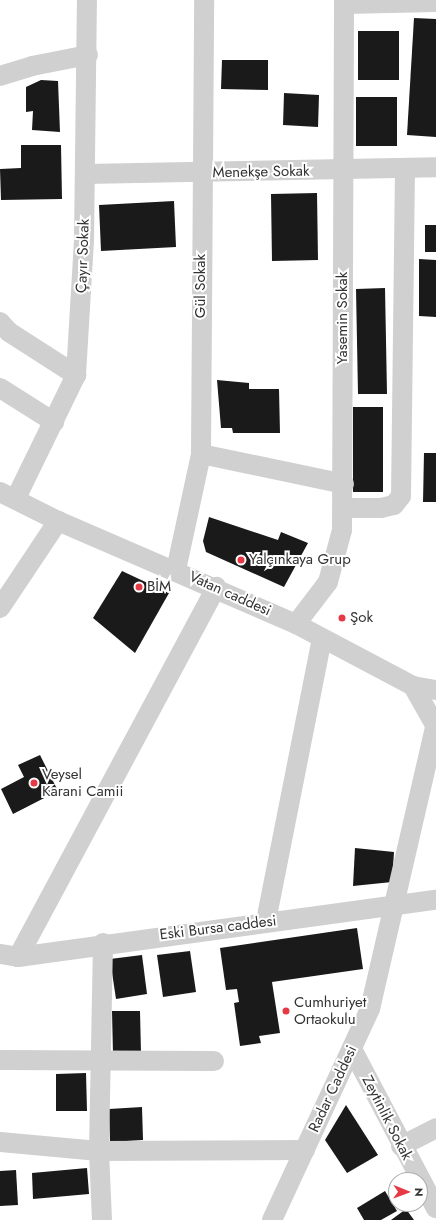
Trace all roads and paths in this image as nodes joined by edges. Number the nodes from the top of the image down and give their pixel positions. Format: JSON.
{"nodes":[{"id":1,"x":87,"y":0,"type":"edge"},
{"id":2,"x":204,"y":0,"type":"edge"},
{"id":3,"x":344,"y":2,"type":"edge"},
{"id":4,"x":436,"y":2,"type":"edge"},
{"id":5,"x":88,"y":55,"type":"junction"},
{"id":6,"x":0,"y":76,"type":"edge"},
{"id":7,"x":436,"y":167,"type":"edge"},
{"id":8,"x":342,"y":170,"type":"junction"},
{"id":9,"x":405,"y":170,"type":"junction"},
{"id":10,"x":201,"y":173,"type":"junction"},
{"id":11,"x":85,"y":174,"type":"junction"},
{"id":12,"x":0,"y":322,"type":"edge"},
{"id":13,"x":76,"y":375,"type":"junction"},
{"id":14,"x":0,"y":388,"type":"edge"},
{"id":15,"x":54,"y":422,"type":"junction"},
{"id":16,"x":201,"y":454,"type":"junction"},
{"id":17,"x":344,"y":484,"type":"junction"},
{"id":18,"x":8,"y":495,"type":"edge"},
{"id":19,"x":343,"y":508,"type":"junction"},
{"id":20,"x":58,"y":521,"type":"junction"},
{"id":21,"x":176,"y":570,"type":"junction"},
{"id":22,"x":216,"y":587,"type":"junction"},
{"id":23,"x":0,"y":608,"type":"edge"},
{"id":24,"x":296,"y":624,"type":"junction"},
{"id":25,"x":322,"y":638,"type":"junction"},
{"id":26,"x":413,"y":686,"type":"junction"},
{"id":27,"x":436,"y":690,"type":"edge"},
{"id":28,"x":435,"y":724,"type":"edge"},
{"id":29,"x":436,"y":900,"type":"edge"},
{"id":30,"x":394,"y":908,"type":"junction"},
{"id":31,"x":266,"y":921,"type":"junction"},
{"id":32,"x":103,"y":943,"type":"junction"},
{"id":33,"x":9,"y":955,"type":"edge"},
{"id":34,"x":352,"y":1049,"type":"junction"},
{"id":35,"x":0,"y":1060,"type":"edge"},
{"id":36,"x":100,"y":1060,"type":"junction"},
{"id":37,"x":214,"y":1061,"type":"dead end"},
{"id":38,"x":436,"y":1128,"type":"edge"},
{"id":39,"x":0,"y":1142,"type":"edge"},
{"id":40,"x":401,"y":1146,"type":"junction"},
{"id":41,"x":305,"y":1150,"type":"junction"},
{"id":42,"x":99,"y":1151,"type":"junction"},
{"id":43,"x":436,"y":1208,"type":"edge"},
{"id":44,"x":102,"y":1220,"type":"edge"},
{"id":45,"x":272,"y":1220,"type":"edge"}],
"edges":[{"from":1,"to":5,"type":"street","name":"Çayır Sokak"},
{"from":2,"to":10,"type":"street","name":"Gül Sokak"},
{"from":3,"to":4,"type":"street"},
{"from":3,"to":8,"type":"street","name":"Yasemin Sokak"},
{"from":5,"to":6,"type":"street"},
{"from":5,"to":11,"type":"street","name":"Çayır Sokak"},
{"from":7,"to":9,"type":"street","name":"Menekşe Sokak"},
{"from":8,"to":9,"type":"street","name":"Menekşe Sokak"},
{"from":8,"to":10,"type":"street","name":"Menekşe Sokak"},
{"from":8,"to":17,"type":"street","name":"Yasemin Sokak"},
{"from":9,"to":19,"type":"street"},
{"from":10,"to":11,"type":"street","name":"Menekşe Sokak"},
{"from":10,"to":16,"type":"street","name":"Gül Sokak"},
{"from":11,"to":13,"type":"street","name":"Çayır Sokak"},
{"from":12,"to":13,"type":"street"},
{"from":13,"to":15,"type":"street","name":"Çayır Sokak"},
{"from":14,"to":15,"type":"street"},
{"from":15,"to":18,"type":"street","name":"Çayır Sokak"},
{"from":16,"to":17,"type":"street"},
{"from":16,"to":21,"type":"street","name":"Gül Sokak"},
{"from":17,"to":19,"type":"street","name":"Yasemin Sokak"},
{"from":18,"to":20,"type":"street","name":"Vatan caddesi"},
{"from":19,"to":24,"type":"street","name":"Yasemin Sokak"},
{"from":20,"to":21,"type":"street","name":"Vatan caddesi"},
{"from":20,"to":23,"type":"street"},
{"from":21,"to":22,"type":"street","name":"Vatan caddesi"},
{"from":22,"to":24,"type":"street","name":"Vatan caddesi"},
{"from":22,"to":33,"type":"street"},
{"from":24,"to":25,"type":"street","name":"Vatan caddesi"},
{"from":25,"to":26,"type":"street","name":"Vatan caddesi"},
{"from":25,"to":31,"type":"street"},
{"from":26,"to":27,"type":"street","name":"Vatan caddesi"},
{"from":26,"to":28,"type":"street"},
{"from":28,"to":30,"type":"street","name":"Radar Caddesi"},
{"from":29,"to":30,"type":"street","name":"Eski Bursa caddesi"},
{"from":30,"to":31,"type":"street","name":"Eski Bursa caddesi"},
{"from":30,"to":34,"type":"street","name":"Radar Caddesi"},
{"from":31,"to":32,"type":"street","name":"Eski Bursa caddesi"},
{"from":32,"to":33,"type":"street","name":"Eski Bursa caddesi"},
{"from":32,"to":36,"type":"street"},
{"from":34,"to":40,"type":"street","name":"Zeytinlik Sokak"},
{"from":34,"to":41,"type":"street","name":"Radar Caddesi"},
{"from":35,"to":36,"type":"street"},
{"from":36,"to":37,"type":"street"},
{"from":36,"to":42,"type":"street"},
{"from":38,"to":40,"type":"street"},
{"from":39,"to":42,"type":"street"},
{"from":40,"to":43,"type":"street","name":"Zeytinlik Sokak"},
{"from":41,"to":42,"type":"street"},
{"from":41,"to":45,"type":"street","name":"Radar Caddesi"},
{"from":42,"to":44,"type":"street"}]}
